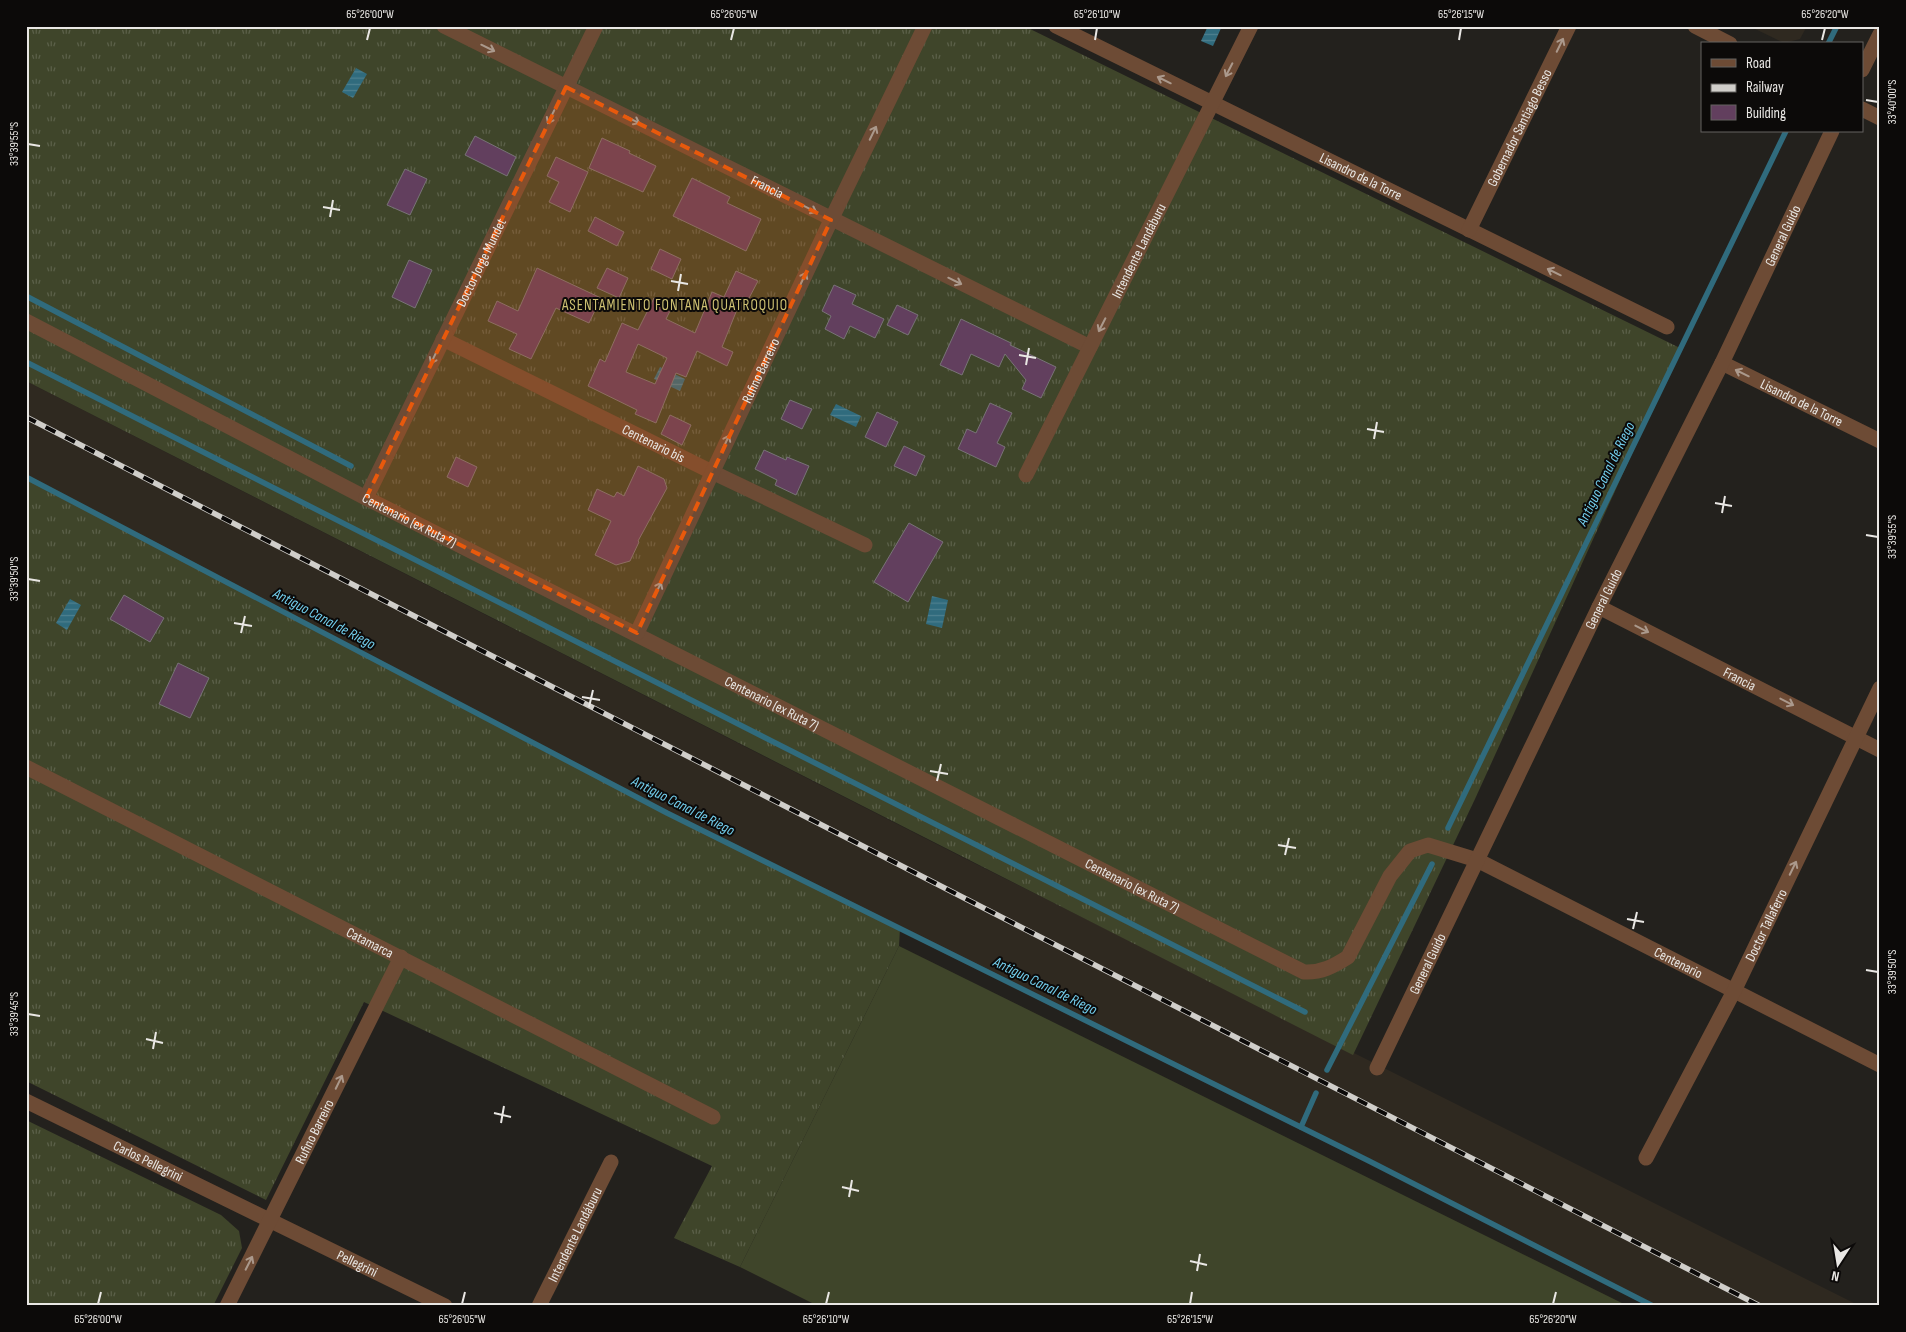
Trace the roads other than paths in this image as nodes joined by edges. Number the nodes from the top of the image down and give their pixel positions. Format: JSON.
{"nodes":[{"id":1,"x":444,"y":26,"type":"edge"},
{"id":2,"x":596,"y":26,"type":"edge"},
{"id":3,"x":925,"y":26,"type":"edge"},
{"id":4,"x":1056,"y":26,"type":"edge"},
{"id":5,"x":1251,"y":26,"type":"edge"},
{"id":6,"x":1569,"y":26,"type":"edge"},
{"id":7,"x":1695,"y":26,"type":"edge"},
{"id":8,"x":1880,"y":34,"type":"edge"},
{"id":9,"x":1726,"y":42,"type":"edge"},
{"id":10,"x":1864,"y":66,"type":"edge"},
{"id":11,"x":566,"y":87,"type":"junction"},
{"id":12,"x":1212,"y":103,"type":"junction"},
{"id":13,"x":1864,"y":110,"type":"edge"},
{"id":14,"x":1880,"y":118,"type":"edge"},
{"id":15,"x":1832,"y":132,"type":"edge"},
{"id":16,"x":831,"y":220,"type":"junction"},
{"id":17,"x":1469,"y":230,"type":"junction"},
{"id":18,"x":26,"y":321,"type":"edge"},
{"id":19,"x":1667,"y":327,"type":"dead end"},
{"id":20,"x":443,"y":339,"type":"junction"},
{"id":21,"x":1090,"y":347,"type":"junction"},
{"id":22,"x":1722,"y":363,"type":"junction"},
{"id":23,"x":1880,"y":441,"type":"edge"},
{"id":24,"x":712,"y":472,"type":"junction"},
{"id":25,"x":1026,"y":475,"type":"dead end"},
{"id":26,"x":366,"y":498,"type":"junction"},
{"id":27,"x":865,"y":545,"type":"dead end"},
{"id":28,"x":1599,"y":607,"type":"junction"},
{"id":29,"x":637,"y":634,"type":"junction"},
{"id":30,"x":1880,"y":688,"type":"edge"},
{"id":31,"x":1856,"y":737,"type":"junction"},
{"id":32,"x":1880,"y":750,"type":"edge"},
{"id":33,"x":26,"y":767,"type":"edge"},
{"id":34,"x":1477,"y":860,"type":"junction"},
{"id":35,"x":401,"y":957,"type":"junction"},
{"id":36,"x":1734,"y":991,"type":"junction"},
{"id":37,"x":1880,"y":1064,"type":"edge"},
{"id":38,"x":1377,"y":1068,"type":"dead end"},
{"id":39,"x":26,"y":1101,"type":"edge"},
{"id":40,"x":713,"y":1117,"type":"dead end"},
{"id":41,"x":1646,"y":1158,"type":"dead end"},
{"id":42,"x":610,"y":1162,"type":"dead end"},
{"id":43,"x":271,"y":1219,"type":"junction"},
{"id":44,"x":227,"y":1306,"type":"edge"},
{"id":45,"x":444,"y":1306,"type":"edge"},
{"id":46,"x":539,"y":1306,"type":"edge"}],
"edges":[{"from":1,"to":11,"type":"street","name":"Francia","one_way":true},
{"from":2,"to":11,"type":"street","name":"Doctor Jorge Mundet"},
{"from":16,"to":3,"type":"street","name":"Rufino Barreiro","one_way":true},
{"from":12,"to":4,"type":"street","name":"Lisandro de la Torre","one_way":true},
{"from":5,"to":12,"type":"street","name":"Intendente Landáburu","one_way":true},
{"from":17,"to":6,"type":"street","name":"Gobernador Santiago Besso","one_way":true},
{"from":7,"to":9,"type":"street"},
{"from":8,"to":10,"type":"street"},
{"from":11,"to":16,"type":"street","name":"Francia","one_way":true},
{"from":11,"to":20,"type":"street","name":"Doctor Jorge Mundet","one_way":true},
{"from":12,"to":17,"type":"street","name":"Lisandro de la Torre"},
{"from":12,"to":21,"type":"street","name":"Intendente Landáburu","one_way":true},
{"from":13,"to":14,"type":"street"},
{"from":15,"to":22,"type":"street","name":"General Guido"},
{"from":16,"to":21,"type":"street","name":"Francia","one_way":true},
{"from":24,"to":16,"type":"street","name":"Rufino Barreiro","one_way":true},
{"from":19,"to":17,"type":"street","name":"Lisandro de la Torre","one_way":true},
{"from":18,"to":26,"type":"street","name":"Centenario (ex Ruta 7)"},
{"from":20,"to":24,"type":"street","name":"Centenario bis"},
{"from":20,"to":26,"type":"street","name":"Doctor Jorge Mundet","one_way":true},
{"from":21,"to":25,"type":"street","name":"Intendente Landáburu"},
{"from":23,"to":22,"type":"street","name":"Lisandro de la Torre","one_way":true},
{"from":22,"to":28,"type":"street","name":"General Guido"},
{"from":24,"to":27,"type":"street","name":"Centenario bis"},
{"from":29,"to":24,"type":"street","name":"Rufino Barreiro","one_way":true},
{"from":26,"to":29,"type":"street","name":"Centenario (ex Ruta 7)"},
{"from":28,"to":31,"type":"street","name":"Francia","one_way":true},
{"from":28,"to":34,"type":"street","name":"General Guido"},
{"from":29,"to":34,"type":"street","name":"Centenario (ex Ruta 7)"},
{"from":30,"to":31,"type":"street","name":"Doctor Tallaferro"},
{"from":31,"to":32,"type":"street","name":"Francia"},
{"from":36,"to":31,"type":"street","name":"Doctor Tallaferro","one_way":true},
{"from":33,"to":35,"type":"street","name":"Catamarca"},
{"from":34,"to":36,"type":"street","name":"Centenario"},
{"from":34,"to":38,"type":"street","name":"General Guido"},
{"from":35,"to":40,"type":"street","name":"Catamarca"},
{"from":43,"to":35,"type":"street","name":"Rufino Barreiro","one_way":true},
{"from":36,"to":37,"type":"street","name":"Centenario"},
{"from":36,"to":41,"type":"street","name":"Doctor Tallaferro"},
{"from":39,"to":43,"type":"street","name":"Carlos Pellegrini"},
{"from":42,"to":46,"type":"street","name":"Intendente Landáburu"},
{"from":44,"to":43,"type":"street","name":"Rufino Barreiro","one_way":true},
{"from":43,"to":45,"type":"street","name":"Pellegrini"}]}
